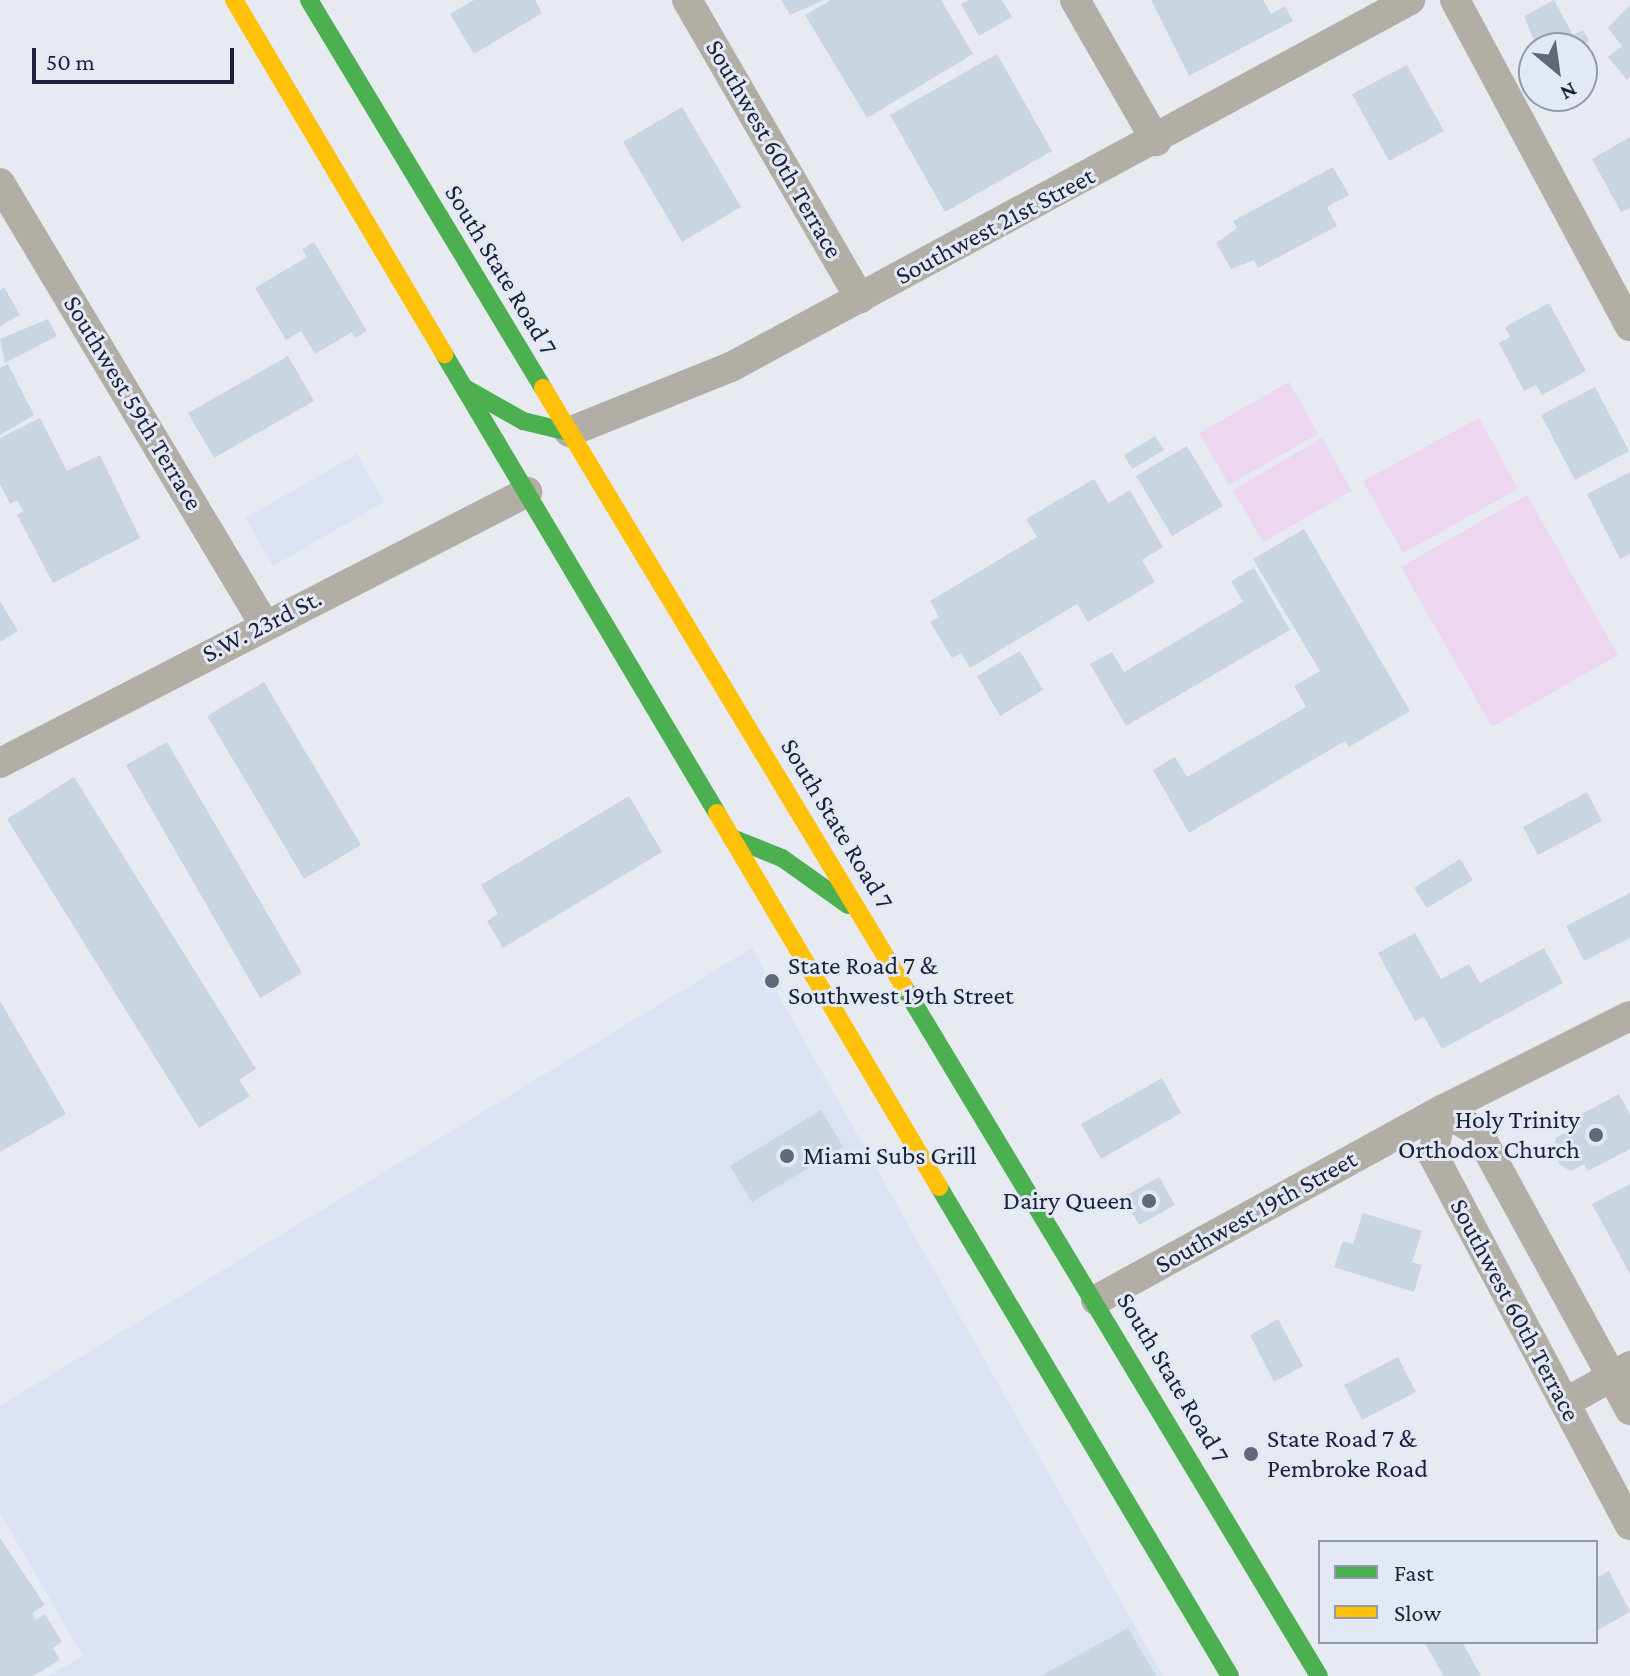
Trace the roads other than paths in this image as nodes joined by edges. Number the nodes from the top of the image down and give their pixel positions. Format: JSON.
{"nodes":[{"id":1,"x":234,"y":0,"type":"edge"},
{"id":2,"x":309,"y":0,"type":"edge"},
{"id":3,"x":687,"y":0,"type":"edge"},
{"id":4,"x":1075,"y":0,"type":"edge"},
{"id":5,"x":1410,"y":0,"type":"edge"},
{"id":6,"x":1455,"y":0,"type":"edge"},
{"id":7,"x":1156,"y":141,"type":"junction"},
{"id":8,"x":0,"y":183,"type":"edge"},
{"id":9,"x":1619,"y":280,"type":"edge"},
{"id":10,"x":860,"y":298,"type":"junction"},
{"id":11,"x":1630,"y":326,"type":"edge"},
{"id":12,"x":463,"y":386,"type":"junction"},
{"id":13,"x":569,"y":432,"type":"junction"},
{"id":14,"x":539,"y":493,"type":"junction"},
{"id":15,"x":588,"y":506,"type":"dead end"},
{"id":16,"x":634,"y":540,"type":"junction"},
{"id":17,"x":264,"y":624,"type":"junction"},
{"id":18,"x":0,"y":763,"type":"edge"},
{"id":19,"x":732,"y":838,"type":"junction"},
{"id":20,"x":863,"y":916,"type":"junction"},
{"id":21,"x":1630,"y":1016,"type":"edge"},
{"id":22,"x":1442,"y":1110,"type":"junction"},
{"id":23,"x":1096,"y":1300,"type":"junction"},
{"id":24,"x":1620,"y":1371,"type":"edge"},
{"id":25,"x":1565,"y":1403,"type":"junction"},
{"id":26,"x":1630,"y":1410,"type":"edge"},
{"id":27,"x":1630,"y":1525,"type":"edge"},
{"id":28,"x":1230,"y":1676,"type":"edge"},
{"id":29,"x":1319,"y":1676,"type":"edge"}],
"edges":[{"from":1,"to":12,"type":"main road"},
{"from":2,"to":13,"type":"main road","name":"South State Road 7"},
{"from":3,"to":10,"type":"street","name":"Southwest 60th Terrace"},
{"from":4,"to":7,"type":"street"},
{"from":5,"to":7,"type":"street","name":"Southwest 21st Street"},
{"from":6,"to":9,"type":"street"},
{"from":7,"to":10,"type":"street","name":"Southwest 21st Street"},
{"from":8,"to":17,"type":"street","name":"Southwest 59th Terrace"},
{"from":9,"to":11,"type":"street"},
{"from":10,"to":13,"type":"street","name":"Southwest 21st Street"},
{"from":12,"to":13,"type":"main road"},
{"from":12,"to":14,"type":"main road"},
{"from":13,"to":16,"type":"main road","name":"South State Road 7"},
{"from":14,"to":17,"type":"street","name":"S.W. 23rd St."},
{"from":14,"to":19,"type":"main road"},
{"from":15,"to":16,"type":"main road"},
{"from":16,"to":20,"type":"main road","name":"South State Road 7"},
{"from":17,"to":18,"type":"street","name":"S.W. 23rd St."},
{"from":19,"to":20,"type":"main road"},
{"from":19,"to":28,"type":"main road"},
{"from":20,"to":23,"type":"main road","name":"South State Road 7"},
{"from":21,"to":22,"type":"street","name":"Southwest 19th Street"},
{"from":22,"to":23,"type":"street","name":"Southwest 19th Street"},
{"from":22,"to":24,"type":"street","name":"Southwest 60th Terrace"},
{"from":22,"to":25,"type":"street","name":"Southwest 60th Terrace"},
{"from":23,"to":29,"type":"main road","name":"South State Road 7"},
{"from":24,"to":25,"type":"street"},
{"from":24,"to":26,"type":"street","name":"Southwest 60th Terrace"},
{"from":25,"to":27,"type":"street","name":"Southwest 60th Terrace"}]}
